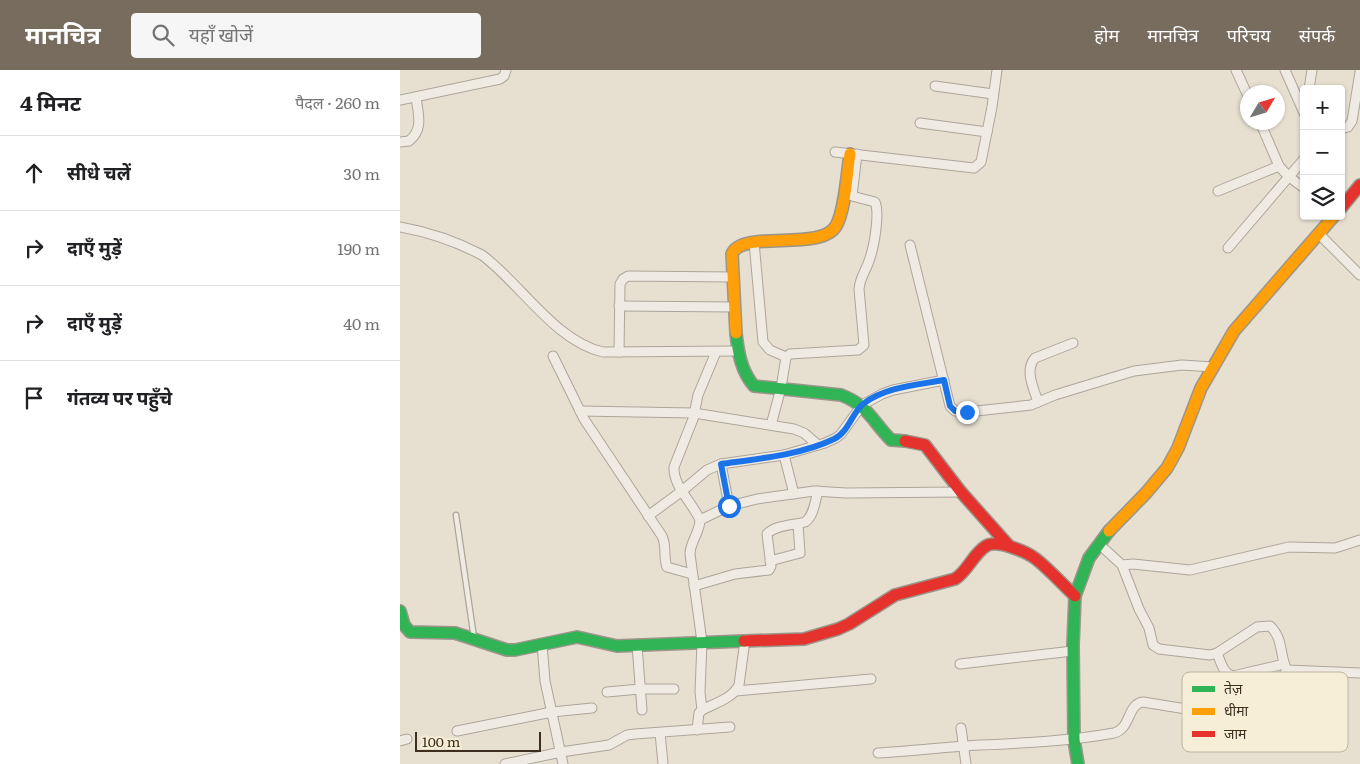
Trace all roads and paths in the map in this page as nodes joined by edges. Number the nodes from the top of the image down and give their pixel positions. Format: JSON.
{"nodes":[{"id":1,"x":506,"y":70,"type":"edge"},
{"id":2,"x":996,"y":70,"type":"edge"},
{"id":3,"x":1236,"y":70,"type":"edge"},
{"id":4,"x":1284,"y":70,"type":"edge"},
{"id":5,"x":1312,"y":70,"type":"edge"},
{"id":6,"x":1360,"y":72,"type":"edge"},
{"id":7,"x":1243,"y":85,"type":"edge"},
{"id":8,"x":1310,"y":85,"type":"edge"},
{"id":9,"x":935,"y":86,"type":"dead end"},
{"id":10,"x":993,"y":94,"type":"junction"},
{"id":11,"x":416,"y":97,"type":"junction"},
{"id":12,"x":400,"y":100,"type":"edge"},
{"id":13,"x":1300,"y":104,"type":"edge"},
{"id":14,"x":920,"y":123,"type":"dead end"},
{"id":15,"x":1345,"y":128,"type":"edge"},
{"id":16,"x":1264,"y":130,"type":"edge"},
{"id":17,"x":987,"y":132,"type":"junction"},
{"id":18,"x":400,"y":142,"type":"edge"},
{"id":19,"x":835,"y":152,"type":"dead end"},
{"id":20,"x":853,"y":154,"type":"junction"},
{"id":21,"x":1300,"y":163,"type":"edge"},
{"id":22,"x":1280,"y":166,"type":"junction"},
{"id":23,"x":1288,"y":176,"type":"junction"},
{"id":24,"x":1300,"y":185,"type":"edge"},
{"id":25,"x":1360,"y":185,"type":"edge"},
{"id":26,"x":1218,"y":191,"type":"dead end"},
{"id":27,"x":1345,"y":203,"type":"edge"},
{"id":28,"x":1331,"y":220,"type":"edge"},
{"id":29,"x":400,"y":227,"type":"edge"},
{"id":30,"x":1319,"y":234,"type":"junction"},
{"id":31,"x":754,"y":242,"type":"junction"},
{"id":32,"x":910,"y":245,"type":"dead end"},
{"id":33,"x":1228,"y":248,"type":"dead end"},
{"id":34,"x":1360,"y":275,"type":"edge"},
{"id":35,"x":733,"y":277,"type":"junction"},
{"id":36,"x":619,"y":306,"type":"junction"},
{"id":37,"x":734,"y":307,"type":"junction"},
{"id":38,"x":1073,"y":343,"type":"dead end"},
{"id":39,"x":737,"y":350,"type":"junction"},
{"id":40,"x":618,"y":352,"type":"junction"},
{"id":41,"x":716,"y":352,"type":"junction"},
{"id":42,"x":553,"y":356,"type":"dead end"},
{"id":43,"x":786,"y":357,"type":"junction"},
{"id":44,"x":1213,"y":367,"type":"junction"},
{"id":45,"x":944,"y":380,"type":"junction"},
{"id":46,"x":781,"y":388,"type":"junction"},
{"id":47,"x":1038,"y":402,"type":"junction"},
{"id":48,"x":862,"y":405,"type":"junction"},
{"id":49,"x":580,"y":411,"type":"junction"},
{"id":50,"x":694,"y":413,"type":"junction"},
{"id":51,"x":771,"y":425,"type":"junction"},
{"id":52,"x":818,"y":445,"type":"junction"},
{"id":53,"x":784,"y":455,"type":"junction"},
{"id":54,"x":721,"y":464,"type":"junction"},
{"id":55,"x":682,"y":491,"type":"junction"},
{"id":56,"x":818,"y":491,"type":"junction"},
{"id":57,"x":961,"y":492,"type":"junction"},
{"id":58,"x":794,"y":494,"type":"junction"},
{"id":59,"x":729,"y":506,"type":"junction"},
{"id":60,"x":456,"y":515,"type":"dead end"},
{"id":61,"x":648,"y":516,"type":"junction"},
{"id":62,"x":700,"y":520,"type":"junction"},
{"id":63,"x":798,"y":524,"type":"junction"},
{"id":64,"x":1360,"y":540,"type":"edge"},
{"id":65,"x":1099,"y":544,"type":"junction"},
{"id":66,"x":1009,"y":546,"type":"junction"},
{"id":67,"x":770,"y":561,"type":"junction"},
{"id":68,"x":1122,"y":565,"type":"junction"},
{"id":69,"x":692,"y":574,"type":"junction"},
{"id":70,"x":694,"y":586,"type":"junction"},
{"id":71,"x":1075,"y":596,"type":"junction"},
{"id":72,"x":400,"y":611,"type":"edge"},
{"id":73,"x":474,"y":639,"type":"junction"},
{"id":74,"x":745,"y":640,"type":"junction"},
{"id":75,"x":702,"y":642,"type":"junction"},
{"id":76,"x":542,"y":644,"type":"junction"},
{"id":77,"x":638,"y":645,"type":"junction"},
{"id":78,"x":1073,"y":651,"type":"junction"},
{"id":79,"x":1217,"y":653,"type":"junction"},
{"id":80,"x":960,"y":664,"type":"dead end"},
{"id":81,"x":1286,"y":667,"type":"junction"},
{"id":82,"x":1225,"y":672,"type":"edge"},
{"id":83,"x":1257,"y":672,"type":"edge"},
{"id":84,"x":1284,"y":672,"type":"edge"},
{"id":85,"x":1348,"y":672,"type":"edge"},
{"id":86,"x":871,"y":678,"type":"dead end"},
{"id":87,"x":640,"y":689,"type":"junction"},
{"id":88,"x":674,"y":689,"type":"dead end"},
{"id":89,"x":736,"y":691,"type":"junction"},
{"id":90,"x":607,"y":692,"type":"dead end"},
{"id":91,"x":592,"y":708,"type":"dead end"},
{"id":92,"x":1182,"y":708,"type":"edge"},
{"id":93,"x":642,"y":710,"type":"dead end"},
{"id":94,"x":702,"y":710,"type":"junction"},
{"id":95,"x":552,"y":712,"type":"junction"},
{"id":96,"x":730,"y":727,"type":"dead end"},
{"id":97,"x":960,"y":728,"type":"dead end"},
{"id":98,"x":457,"y":730,"type":"dead end"},
{"id":99,"x":697,"y":730,"type":"junction"},
{"id":100,"x":660,"y":733,"type":"junction"},
{"id":101,"x":1074,"y":740,"type":"junction"},
{"id":102,"x":963,"y":746,"type":"junction"},
{"id":103,"x":561,"y":752,"type":"junction"},
{"id":104,"x":878,"y":754,"type":"dead end"},
{"id":105,"x":505,"y":764,"type":"edge"},
{"id":106,"x":564,"y":764,"type":"edge"},
{"id":107,"x":663,"y":764,"type":"edge"},
{"id":108,"x":966,"y":764,"type":"edge"},
{"id":109,"x":1078,"y":764,"type":"edge"}],
"edges":[{"from":1,"to":11,"type":"street"},
{"from":2,"to":10,"type":"street"},
{"from":3,"to":7,"type":"street"},
{"from":4,"to":13,"type":"street"},
{"from":5,"to":8,"type":"street"},
{"from":6,"to":15,"type":"street"},
{"from":9,"to":10,"type":"street"},
{"from":10,"to":17,"type":"street"},
{"from":11,"to":12,"type":"street"},
{"from":11,"to":18,"type":"street"},
{"from":14,"to":17,"type":"street"},
{"from":16,"to":22,"type":"street"},
{"from":17,"to":20,"type":"street"},
{"from":19,"to":20,"type":"street"},
{"from":20,"to":31,"type":"street"},
{"from":20,"to":43,"type":"street"},
{"from":21,"to":23,"type":"street"},
{"from":22,"to":23,"type":"street"},
{"from":22,"to":26,"type":"street"},
{"from":23,"to":24,"type":"street"},
{"from":23,"to":33,"type":"street"},
{"from":25,"to":27,"type":"street"},
{"from":28,"to":30,"type":"street"},
{"from":29,"to":40,"type":"street"},
{"from":30,"to":34,"type":"street"},
{"from":30,"to":44,"type":"street"},
{"from":31,"to":35,"type":"street"},
{"from":31,"to":43,"type":"street"},
{"from":32,"to":45,"type":"street"},
{"from":35,"to":36,"type":"street"},
{"from":35,"to":37,"type":"street"},
{"from":36,"to":37,"type":"street"},
{"from":36,"to":40,"type":"street"},
{"from":37,"to":39,"type":"street"},
{"from":38,"to":47,"type":"street"},
{"from":39,"to":41,"type":"street"},
{"from":39,"to":46,"type":"street"},
{"from":40,"to":41,"type":"street"},
{"from":41,"to":50,"type":"street"},
{"from":42,"to":49,"type":"street"},
{"from":43,"to":46,"type":"street"},
{"from":44,"to":47,"type":"street"},
{"from":44,"to":65,"type":"street"},
{"from":45,"to":47,"type":"street"},
{"from":45,"to":48,"type":"street"},
{"from":46,"to":48,"type":"street"},
{"from":46,"to":51,"type":"street"},
{"from":48,"to":52,"type":"street"},
{"from":48,"to":57,"type":"street"},
{"from":49,"to":50,"type":"street"},
{"from":49,"to":61,"type":"street"},
{"from":50,"to":51,"type":"street"},
{"from":50,"to":55,"type":"street"},
{"from":51,"to":52,"type":"street"},
{"from":52,"to":53,"type":"street"},
{"from":53,"to":54,"type":"street"},
{"from":53,"to":58,"type":"street"},
{"from":54,"to":55,"type":"street"},
{"from":54,"to":59,"type":"street"},
{"from":55,"to":61,"type":"street"},
{"from":55,"to":62,"type":"street"},
{"from":56,"to":57,"type":"street"},
{"from":56,"to":58,"type":"street"},
{"from":56,"to":63,"type":"street"},
{"from":57,"to":66,"type":"street"},
{"from":58,"to":59,"type":"street"},
{"from":59,"to":62,"type":"street"},
{"from":60,"to":73,"type":"lane"},
{"from":61,"to":69,"type":"street"},
{"from":62,"to":69,"type":"street"},
{"from":63,"to":67,"type":"street"},
{"from":63,"to":67,"type":"street"},
{"from":64,"to":68,"type":"street"},
{"from":65,"to":68,"type":"street"},
{"from":65,"to":71,"type":"street"},
{"from":66,"to":71,"type":"street"},
{"from":66,"to":74,"type":"street"},
{"from":67,"to":70,"type":"street"},
{"from":68,"to":79,"type":"street"},
{"from":69,"to":70,"type":"street"},
{"from":70,"to":75,"type":"street"},
{"from":71,"to":78,"type":"street"},
{"from":72,"to":73,"type":"street"},
{"from":73,"to":76,"type":"street"},
{"from":74,"to":75,"type":"street"},
{"from":74,"to":89,"type":"street"},
{"from":75,"to":77,"type":"street"},
{"from":75,"to":94,"type":"street"},
{"from":76,"to":77,"type":"street"},
{"from":76,"to":95,"type":"street"},
{"from":77,"to":87,"type":"street"},
{"from":78,"to":80,"type":"street"},
{"from":78,"to":101,"type":"street"},
{"from":79,"to":81,"type":"street"},
{"from":79,"to":82,"type":"street"},
{"from":81,"to":83,"type":"street"},
{"from":81,"to":84,"type":"street"},
{"from":81,"to":85,"type":"street"},
{"from":86,"to":89,"type":"street"},
{"from":87,"to":88,"type":"street"},
{"from":87,"to":90,"type":"street"},
{"from":87,"to":93,"type":"street"},
{"from":89,"to":94,"type":"street"},
{"from":91,"to":95,"type":"street"},
{"from":92,"to":101,"type":"street"},
{"from":94,"to":99,"type":"street"},
{"from":95,"to":98,"type":"street"},
{"from":95,"to":103,"type":"street"},
{"from":96,"to":99,"type":"street"},
{"from":97,"to":102,"type":"street"},
{"from":99,"to":100,"type":"street"},
{"from":100,"to":103,"type":"street"},
{"from":100,"to":107,"type":"street"},
{"from":101,"to":102,"type":"street"},
{"from":101,"to":109,"type":"street"},
{"from":102,"to":104,"type":"street"},
{"from":102,"to":108,"type":"street"},
{"from":103,"to":105,"type":"street"},
{"from":103,"to":106,"type":"street"}]}
